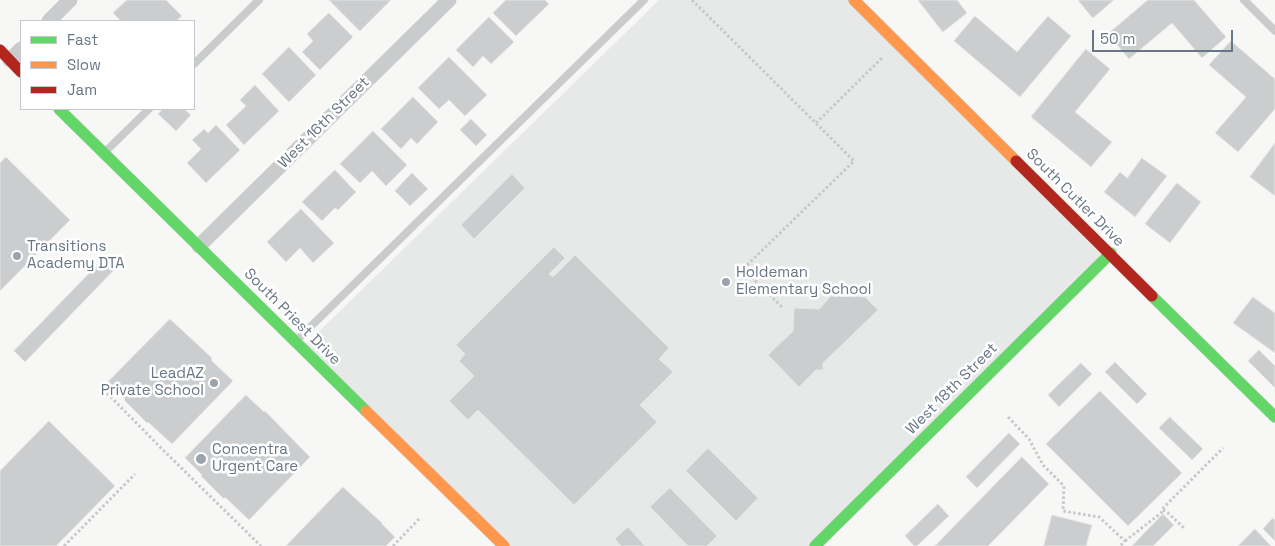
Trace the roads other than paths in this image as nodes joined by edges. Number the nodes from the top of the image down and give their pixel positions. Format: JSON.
{"nodes":[{"id":1,"x":70,"y":0,"type":"edge"},
{"id":2,"x":259,"y":0,"type":"edge"},
{"id":3,"x":448,"y":0,"type":"edge"},
{"id":4,"x":644,"y":0,"type":"edge"},
{"id":5,"x":854,"y":0,"type":"edge"},
{"id":6,"x":1244,"y":0,"type":"edge"},
{"id":7,"x":50,"y":20,"type":"edge"},
{"id":8,"x":1275,"y":31,"type":"edge"},
{"id":9,"x":20,"y":48,"type":"edge"},
{"id":10,"x":5,"y":55,"type":"edge"},
{"id":11,"x":195,"y":63,"type":"edge"},
{"id":12,"x":20,"y":71,"type":"edge"},
{"id":13,"x":60,"y":110,"type":"edge"},
{"id":14,"x":148,"y":110,"type":"edge"},
{"id":15,"x":104,"y":153,"type":"junction"},
{"id":16,"x":199,"y":246,"type":"junction"},
{"id":17,"x":1110,"y":254,"type":"junction"},
{"id":18,"x":296,"y":341,"type":"junction"},
{"id":19,"x":1275,"y":417,"type":"edge"},
{"id":20,"x":504,"y":546,"type":"edge"},
{"id":21,"x":815,"y":546,"type":"edge"}],
"edges":[{"from":1,"to":7,"type":"street"},
{"from":2,"to":11,"type":"lane"},
{"from":3,"to":16,"type":"street","name":"West 16th Street"},
{"from":4,"to":18,"type":"lane"},
{"from":5,"to":17,"type":"street","name":"South Cutler Drive"},
{"from":6,"to":8,"type":"lane"},
{"from":9,"to":10,"type":"street"},
{"from":10,"to":12,"type":"street"},
{"from":13,"to":15,"type":"street","name":"South Priest Drive"},
{"from":14,"to":15,"type":"lane"},
{"from":15,"to":16,"type":"street","name":"South Priest Drive"},
{"from":16,"to":18,"type":"street","name":"South Priest Drive"},
{"from":17,"to":19,"type":"street","name":"South Cutler Drive"},
{"from":17,"to":21,"type":"street","name":"West 18th Street"},
{"from":18,"to":20,"type":"street","name":"South Priest Drive"}]}
